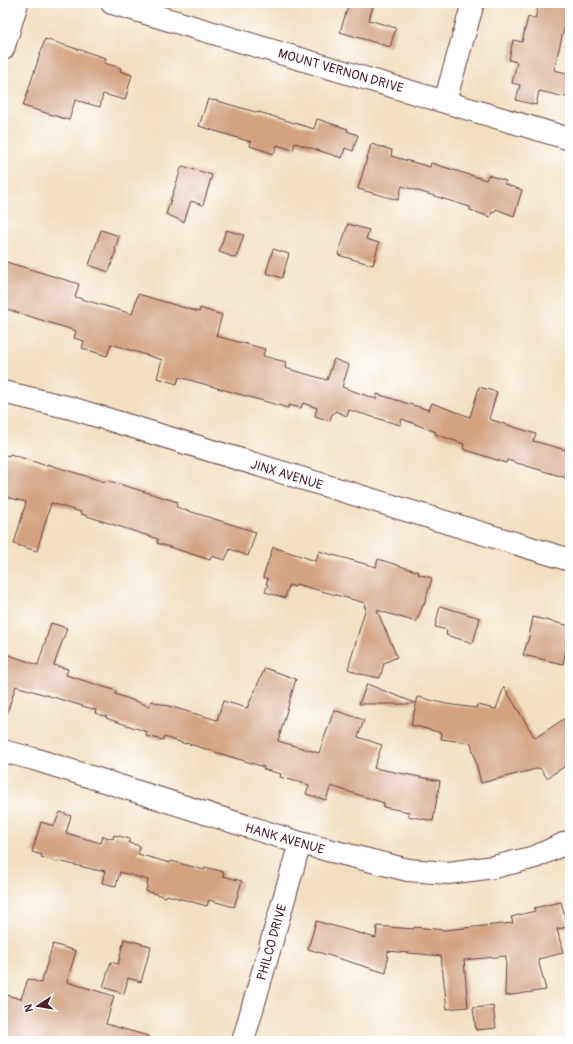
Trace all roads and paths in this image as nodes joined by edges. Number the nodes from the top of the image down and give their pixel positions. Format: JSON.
{"nodes":[{"id":1,"x":17,"y":3,"type":"edge"},
{"id":2,"x":112,"y":3,"type":"edge"},
{"id":3,"x":473,"y":3,"type":"edge"},
{"id":4,"x":3,"y":49,"type":"edge"},
{"id":5,"x":445,"y":101,"type":"junction"},
{"id":6,"x":570,"y":139,"type":"edge"},
{"id":7,"x":3,"y":392,"type":"edge"},
{"id":8,"x":570,"y":560,"type":"edge"},
{"id":9,"x":3,"y":751,"type":"edge"},
{"id":10,"x":570,"y":841,"type":"edge"},
{"id":11,"x":300,"y":843,"type":"junction"},
{"id":12,"x":243,"y":1041,"type":"edge"}],
"edges":[{"from":1,"to":4,"type":"street"},
{"from":2,"to":5,"type":"street","name":"MOUNT VERNON DRIVE"},
{"from":3,"to":5,"type":"street"},
{"from":5,"to":6,"type":"street","name":"MOUNT VERNON DRIVE"},
{"from":7,"to":8,"type":"street","name":"JINX AVENUE"},
{"from":9,"to":11,"type":"street","name":"HANK AVENUE"},
{"from":10,"to":11,"type":"street","name":"HANK AVENUE"},
{"from":11,"to":12,"type":"street","name":"PHILCO DRIVE"}]}
